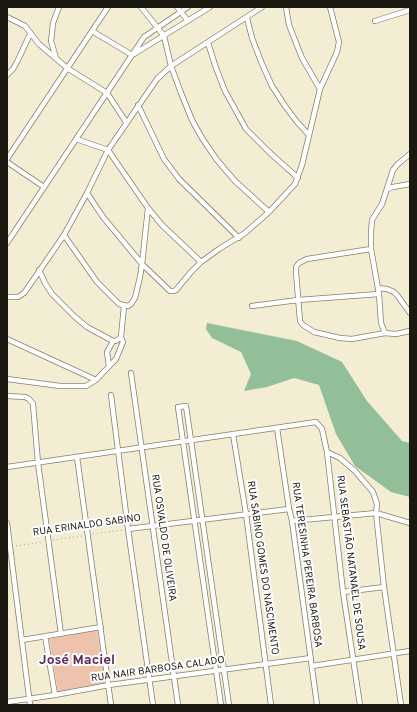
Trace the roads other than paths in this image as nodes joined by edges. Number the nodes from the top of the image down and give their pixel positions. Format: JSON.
{"nodes":[{"id":1,"x":59,"y":7,"type":"edge"},
{"id":2,"x":108,"y":7,"type":"edge"},
{"id":3,"x":141,"y":7,"type":"edge"},
{"id":4,"x":177,"y":7,"type":"edge"},
{"id":5,"x":188,"y":7,"type":"edge"},
{"id":6,"x":210,"y":7,"type":"edge"},
{"id":7,"x":262,"y":7,"type":"edge"},
{"id":8,"x":286,"y":7,"type":"edge"},
{"id":9,"x":330,"y":7,"type":"edge"},
{"id":10,"x":410,"y":10,"type":"edge"},
{"id":11,"x":180,"y":12,"type":"junction"},
{"id":12,"x":7,"y":17,"type":"edge"},
{"id":13,"x":247,"y":18,"type":"junction"},
{"id":14,"x":188,"y":21,"type":"junction"},
{"id":15,"x":375,"y":21,"type":"dead end"},
{"id":16,"x":157,"y":28,"type":"junction"},
{"id":17,"x":92,"y":30,"type":"junction"},
{"id":18,"x":30,"y":34,"type":"junction"},
{"id":19,"x":164,"y":36,"type":"junction"},
{"id":20,"x":208,"y":43,"type":"junction"},
{"id":21,"x":132,"y":55,"type":"junction"},
{"id":22,"x":56,"y":58,"type":"junction"},
{"id":23,"x":171,"y":66,"type":"junction"},
{"id":24,"x":67,"y":68,"type":"junction"},
{"id":25,"x":7,"y":75,"type":"edge"},
{"id":26,"x":320,"y":89,"type":"junction"},
{"id":27,"x":107,"y":93,"type":"junction"},
{"id":28,"x":138,"y":105,"type":"junction"},
{"id":29,"x":126,"y":122,"type":"junction"},
{"id":30,"x":309,"y":135,"type":"junction"},
{"id":31,"x":76,"y":139,"type":"junction"},
{"id":32,"x":108,"y":150,"type":"junction"},
{"id":33,"x":410,"y":154,"type":"edge"},
{"id":34,"x":7,"y":159,"type":"edge"},
{"id":35,"x":7,"y":162,"type":"edge"},
{"id":36,"x":298,"y":178,"type":"junction"},
{"id":37,"x":410,"y":184,"type":"edge"},
{"id":38,"x":44,"y":188,"type":"junction"},
{"id":39,"x":387,"y":189,"type":"junction"},
{"id":40,"x":87,"y":193,"type":"junction"},
{"id":41,"x":148,"y":208,"type":"junction"},
{"id":42,"x":269,"y":212,"type":"junction"},
{"id":43,"x":64,"y":235,"type":"junction"},
{"id":44,"x":238,"y":238,"type":"junction"},
{"id":45,"x":7,"y":242,"type":"edge"},
{"id":46,"x":371,"y":249,"type":"junction"},
{"id":47,"x":201,"y":262,"type":"junction"},
{"id":48,"x":142,"y":264,"type":"junction"},
{"id":49,"x":39,"y":270,"type":"junction"},
{"id":50,"x":378,"y":288,"type":"junction"},
{"id":51,"x":379,"y":294,"type":"junction"},
{"id":52,"x":7,"y":297,"type":"edge"},
{"id":53,"x":298,"y":300,"type":"junction"},
{"id":54,"x":124,"y":306,"type":"junction"},
{"id":55,"x":252,"y":306,"type":"dead end"},
{"id":56,"x":410,"y":313,"type":"edge"},
{"id":57,"x":410,"y":331,"type":"edge"},
{"id":58,"x":386,"y":333,"type":"junction"},
{"id":59,"x":121,"y":337,"type":"junction"},
{"id":60,"x":7,"y":339,"type":"edge"},
{"id":61,"x":113,"y":341,"type":"junction"},
{"id":62,"x":109,"y":366,"type":"junction"},
{"id":63,"x":131,"y":373,"type":"dead end"},
{"id":64,"x":7,"y":379,"type":"edge"},
{"id":65,"x":96,"y":380,"type":"junction"},
{"id":66,"x":111,"y":395,"type":"dead end"},
{"id":67,"x":7,"y":396,"type":"edge"},
{"id":68,"x":277,"y":428,"type":"junction"},
{"id":69,"x":233,"y":434,"type":"junction"},
{"id":70,"x":190,"y":441,"type":"junction"},
{"id":71,"x":182,"y":442,"type":"junction"},
{"id":72,"x":141,"y":448,"type":"junction"},
{"id":73,"x":118,"y":451,"type":"junction"},
{"id":74,"x":327,"y":452,"type":"junction"},
{"id":75,"x":77,"y":457,"type":"junction"},
{"id":76,"x":38,"y":463,"type":"junction"},
{"id":77,"x":7,"y":467,"type":"edge"},
{"id":78,"x":289,"y":509,"type":"junction"},
{"id":79,"x":376,"y":512,"type":"junction"},
{"id":80,"x":246,"y":514,"type":"junction"},
{"id":81,"x":334,"y":518,"type":"junction"},
{"id":82,"x":202,"y":519,"type":"junction"},
{"id":83,"x":194,"y":520,"type":"junction"},
{"id":84,"x":292,"y":521,"type":"junction"},
{"id":85,"x":7,"y":523,"type":"edge"},
{"id":86,"x":410,"y":523,"type":"edge"},
{"id":87,"x":152,"y":526,"type":"junction"},
{"id":88,"x":128,"y":529,"type":"junction"},
{"id":89,"x":384,"y":587,"type":"junction"},
{"id":90,"x":343,"y":592,"type":"junction"},
{"id":91,"x":213,"y":594,"type":"junction"},
{"id":92,"x":206,"y":596,"type":"junction"},
{"id":93,"x":101,"y":627,"type":"junction"},
{"id":94,"x":61,"y":634,"type":"junction"},
{"id":95,"x":45,"y":636,"type":"junction"},
{"id":96,"x":22,"y":640,"type":"junction"},
{"id":97,"x":410,"y":651,"type":"edge"},
{"id":98,"x":394,"y":653,"type":"junction"},
{"id":99,"x":311,"y":658,"type":"junction"},
{"id":100,"x":353,"y":660,"type":"junction"},
{"id":101,"x":266,"y":664,"type":"junction"},
{"id":102,"x":312,"y":666,"type":"junction"},
{"id":103,"x":224,"y":670,"type":"junction"},
{"id":104,"x":216,"y":671,"type":"junction"},
{"id":105,"x":174,"y":676,"type":"junction"},
{"id":106,"x":149,"y":680,"type":"junction"},
{"id":107,"x":109,"y":686,"type":"junction"},
{"id":108,"x":55,"y":695,"type":"junction"},
{"id":109,"x":29,"y":698,"type":"junction"},
{"id":110,"x":7,"y":702,"type":"edge"},
{"id":111,"x":30,"y":705,"type":"edge"},
{"id":112,"x":111,"y":705,"type":"edge"},
{"id":113,"x":153,"y":705,"type":"edge"},
{"id":114,"x":178,"y":705,"type":"edge"},
{"id":115,"x":221,"y":705,"type":"edge"},
{"id":116,"x":229,"y":705,"type":"edge"},
{"id":117,"x":271,"y":705,"type":"edge"},
{"id":118,"x":317,"y":705,"type":"edge"},
{"id":119,"x":360,"y":705,"type":"edge"},
{"id":120,"x":401,"y":705,"type":"edge"}],
"edges":[{"from":1,"to":22,"type":"street"},
{"from":2,"to":17,"type":"street"},
{"from":3,"to":16,"type":"street"},
{"from":4,"to":11,"type":"street"},
{"from":5,"to":11,"type":"street"},
{"from":6,"to":14,"type":"street"},
{"from":7,"to":13,"type":"street"},
{"from":8,"to":26,"type":"street"},
{"from":9,"to":26,"type":"street"},
{"from":10,"to":15,"type":"street"},
{"from":11,"to":14,"type":"street"},
{"from":11,"to":16,"type":"street"},
{"from":12,"to":18,"type":"street"},
{"from":13,"to":20,"type":"street"},
{"from":13,"to":30,"type":"street"},
{"from":14,"to":19,"type":"street"},
{"from":16,"to":19,"type":"street"},
{"from":16,"to":21,"type":"street"},
{"from":17,"to":21,"type":"street"},
{"from":17,"to":24,"type":"street"},
{"from":18,"to":22,"type":"street"},
{"from":18,"to":25,"type":"street"},
{"from":19,"to":21,"type":"street"},
{"from":19,"to":23,"type":"street"},
{"from":20,"to":23,"type":"street"},
{"from":20,"to":36,"type":"street"},
{"from":21,"to":27,"type":"street"},
{"from":22,"to":24,"type":"street"},
{"from":23,"to":28,"type":"street"},
{"from":23,"to":42,"type":"street"},
{"from":24,"to":27,"type":"street"},
{"from":24,"to":34,"type":"street"},
{"from":26,"to":30,"type":"street"},
{"from":27,"to":29,"type":"street"},
{"from":27,"to":31,"type":"street"},
{"from":28,"to":29,"type":"street"},
{"from":28,"to":44,"type":"street"},
{"from":29,"to":32,"type":"street"},
{"from":30,"to":36,"type":"street"},
{"from":31,"to":32,"type":"street"},
{"from":31,"to":38,"type":"street"},
{"from":32,"to":40,"type":"street"},
{"from":32,"to":41,"type":"street"},
{"from":33,"to":39,"type":"street"},
{"from":35,"to":38,"type":"street"},
{"from":36,"to":42,"type":"street"},
{"from":37,"to":39,"type":"street"},
{"from":38,"to":45,"type":"street"},
{"from":39,"to":46,"type":"street"},
{"from":40,"to":43,"type":"street"},
{"from":40,"to":48,"type":"street"},
{"from":41,"to":47,"type":"street"},
{"from":41,"to":48,"type":"street"},
{"from":42,"to":44,"type":"street"},
{"from":43,"to":49,"type":"street"},
{"from":43,"to":54,"type":"street"},
{"from":44,"to":47,"type":"street"},
{"from":46,"to":50,"type":"street"},
{"from":46,"to":53,"type":"street"},
{"from":47,"to":48,"type":"street"},
{"from":48,"to":54,"type":"street"},
{"from":49,"to":52,"type":"street"},
{"from":49,"to":61,"type":"street"},
{"from":50,"to":51,"type":"street"},
{"from":50,"to":56,"type":"street"},
{"from":51,"to":53,"type":"street"},
{"from":51,"to":58,"type":"street"},
{"from":53,"to":55,"type":"street"},
{"from":53,"to":58,"type":"street"},
{"from":54,"to":59,"type":"street"},
{"from":57,"to":58,"type":"street"},
{"from":59,"to":61,"type":"street"},
{"from":59,"to":62,"type":"street"},
{"from":60,"to":65,"type":"street"},
{"from":61,"to":62,"type":"street"},
{"from":62,"to":65,"type":"street"},
{"from":63,"to":72,"type":"street","name":"RUA OSVALDO DE OLIVEIRA"},
{"from":64,"to":65,"type":"street"},
{"from":66,"to":73,"type":"street"},
{"from":67,"to":76,"type":"street"},
{"from":68,"to":69,"type":"street"},
{"from":68,"to":74,"type":"street","name":"RUA SEBASTIÃO NATANAEL DE SOUSA"},
{"from":68,"to":78,"type":"street","name":"RUA TERESINHA PEREIRA BARBOSA"},
{"from":69,"to":70,"type":"street"},
{"from":69,"to":80,"type":"street","name":"RUA SABINO GOMES DO NASCIMENTO"},
{"from":70,"to":71,"type":"street"},
{"from":70,"to":71,"type":"street"},
{"from":70,"to":82,"type":"street"},
{"from":71,"to":72,"type":"street"},
{"from":71,"to":83,"type":"street"},
{"from":72,"to":73,"type":"street"},
{"from":72,"to":87,"type":"street","name":"RUA OSVALDO DE OLIVEIRA"},
{"from":73,"to":75,"type":"street"},
{"from":73,"to":88,"type":"street"},
{"from":74,"to":79,"type":"street"},
{"from":74,"to":81,"type":"street","name":"RUA SEBASTIÃO NATANAEL DE SOUSA"},
{"from":75,"to":76,"type":"street"},
{"from":75,"to":93,"type":"street"},
{"from":76,"to":77,"type":"street"},
{"from":76,"to":94,"type":"street"},
{"from":78,"to":80,"type":"street","name":"RUA ERINALDO SABINO"},
{"from":78,"to":84,"type":"street","name":"RUA TERESINHA PEREIRA BARBOSA"},
{"from":79,"to":81,"type":"street"},
{"from":79,"to":86,"type":"street"},
{"from":79,"to":89,"type":"street"},
{"from":80,"to":82,"type":"street","name":"RUA ERINALDO SABINO"},
{"from":80,"to":101,"type":"street","name":"RUA SABINO GOMES DO NASCIMENTO"},
{"from":81,"to":84,"type":"street"},
{"from":81,"to":90,"type":"street","name":"RUA SEBASTIÃO NATANAEL DE SOUSA"},
{"from":82,"to":83,"type":"street","name":"RUA ERINALDO SABINO"},
{"from":82,"to":91,"type":"street"},
{"from":83,"to":87,"type":"street","name":"RUA ERINALDO SABINO"},
{"from":83,"to":92,"type":"street"},
{"from":84,"to":99,"type":"street","name":"RUA TERESINHA PEREIRA BARBOSA"},
{"from":85,"to":96,"type":"street"},
{"from":87,"to":88,"type":"street","name":"RUA ERINALDO SABINO"},
{"from":87,"to":105,"type":"street","name":"RUA OSVALDO DE OLIVEIRA"},
{"from":88,"to":106,"type":"street"},
{"from":89,"to":90,"type":"street"},
{"from":89,"to":98,"type":"street"},
{"from":90,"to":100,"type":"street","name":"RUA SEBASTIÃO NATANAEL DE SOUSA"},
{"from":91,"to":92,"type":"street"},
{"from":91,"to":103,"type":"street"},
{"from":92,"to":104,"type":"street"},
{"from":93,"to":94,"type":"street"},
{"from":93,"to":107,"type":"street"},
{"from":94,"to":95,"type":"street"},
{"from":95,"to":96,"type":"street"},
{"from":95,"to":108,"type":"street"},
{"from":96,"to":109,"type":"street"},
{"from":97,"to":98,"type":"street"},
{"from":98,"to":100,"type":"street"},
{"from":98,"to":120,"type":"street"},
{"from":99,"to":101,"type":"street","name":"RUA NAIR BARBOSA CALADO"},
{"from":99,"to":102,"type":"street","name":"RUA TERESINHA PEREIRA BARBOSA"},
{"from":100,"to":102,"type":"street"},
{"from":100,"to":119,"type":"street","name":"RUA SEBASTIÃO NATANAEL DE SOUSA"},
{"from":101,"to":103,"type":"street","name":"RUA NAIR BARBOSA CALADO"},
{"from":101,"to":117,"type":"street","name":"RUA SABINO GOMES DO NASCIMENTO"},
{"from":102,"to":118,"type":"street","name":"RUA TERESINHA PEREIRA BARBOSA"},
{"from":103,"to":104,"type":"street","name":"RUA NAIR BARBOSA CALADO"},
{"from":103,"to":116,"type":"street"},
{"from":104,"to":105,"type":"street","name":"RUA NAIR BARBOSA CALADO"},
{"from":104,"to":115,"type":"street"},
{"from":105,"to":106,"type":"street","name":"RUA NAIR BARBOSA CALADO"},
{"from":105,"to":114,"type":"street","name":"RUA OSVALDO DE OLIVEIRA"},
{"from":106,"to":107,"type":"street","name":"RUA NAIR BARBOSA CALADO"},
{"from":106,"to":113,"type":"street"},
{"from":107,"to":108,"type":"street","name":"RUA NAIR BARBOSA CALADO"},
{"from":107,"to":112,"type":"street"},
{"from":108,"to":109,"type":"street","name":"RUA NAIR BARBOSA CALADO"},
{"from":109,"to":110,"type":"street","name":"RUA NAIR BARBOSA CALADO"},
{"from":109,"to":111,"type":"street"}]}
